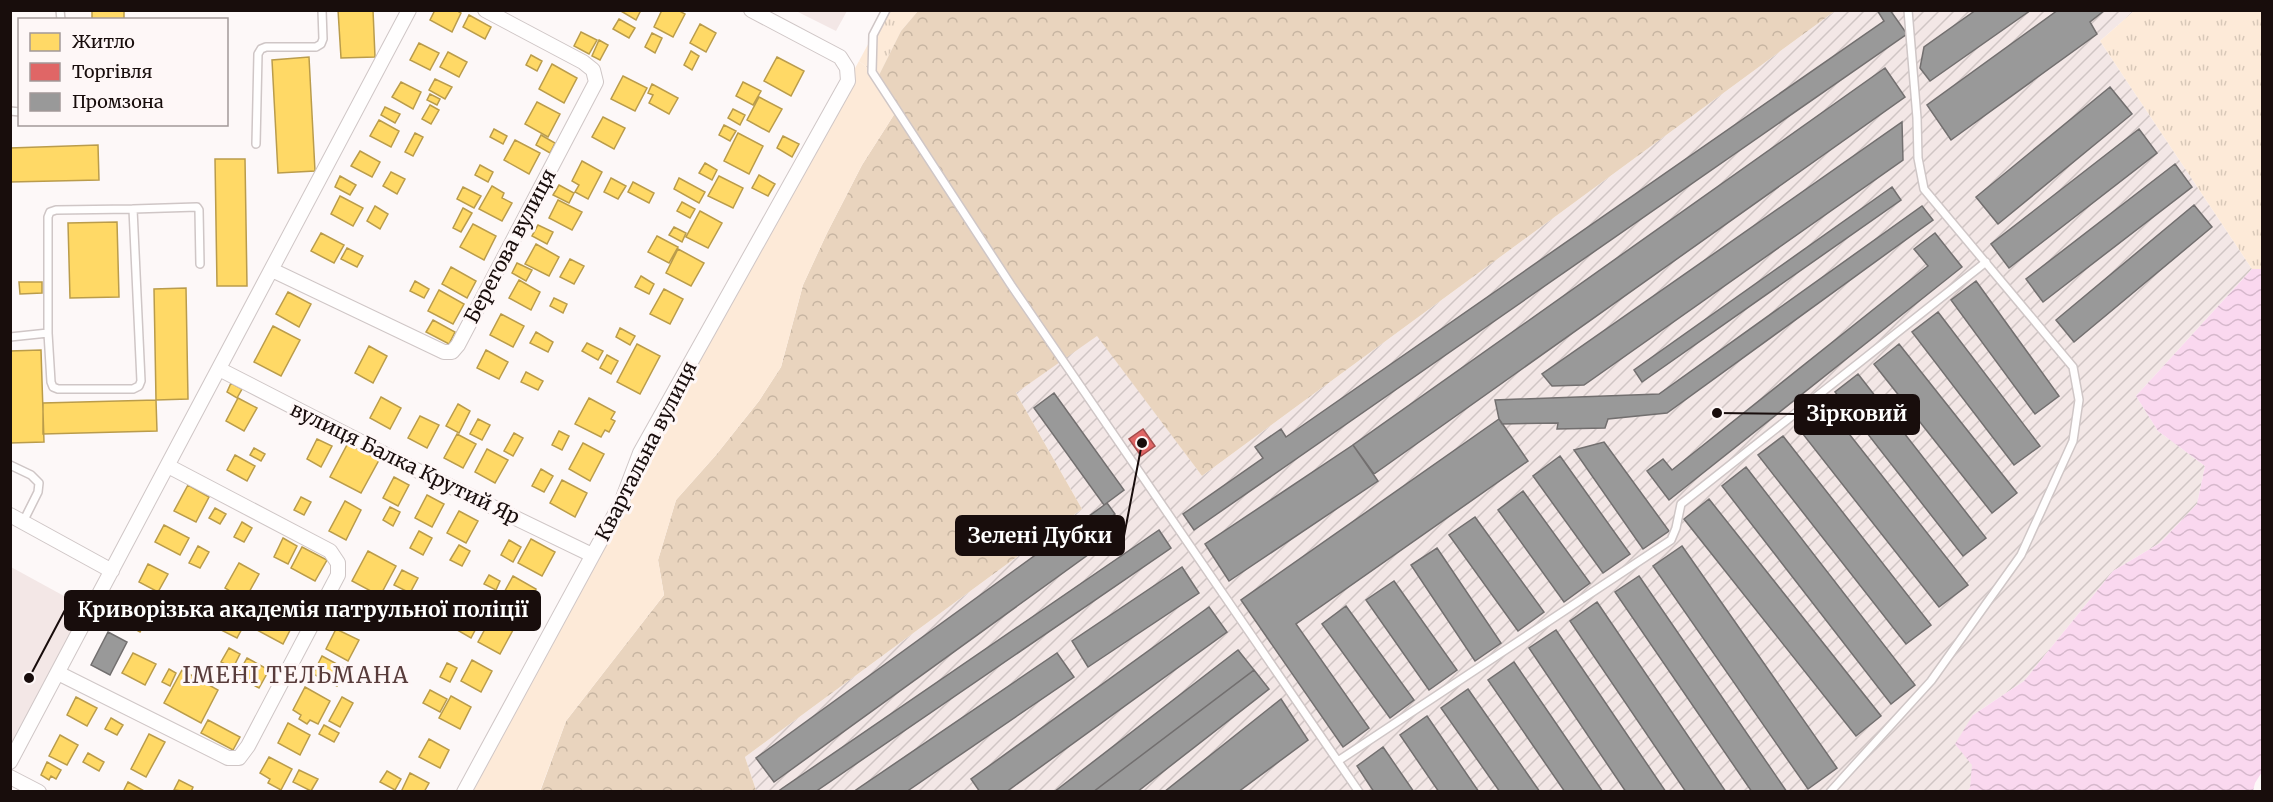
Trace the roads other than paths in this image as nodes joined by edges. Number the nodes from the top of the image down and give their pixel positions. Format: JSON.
{"nodes":[{"id":1,"x":322,"y":10,"type":"edge"},
{"id":2,"x":410,"y":10,"type":"edge"},
{"id":3,"x":485,"y":10,"type":"edge"},
{"id":4,"x":751,"y":10,"type":"edge"},
{"id":5,"x":886,"y":10,"type":"edge"},
{"id":6,"x":1908,"y":10,"type":"edge"},
{"id":7,"x":256,"y":144,"type":"dead end"},
{"id":8,"x":134,"y":209,"type":"junction"},
{"id":9,"x":1986,"y":262,"type":"junction"},
{"id":10,"x":201,"y":264,"type":"dead end"},
{"id":11,"x":272,"y":270,"type":"junction"},
{"id":12,"x":48,"y":333,"type":"junction"},
{"id":13,"x":10,"y":338,"type":"edge"},
{"id":14,"x":219,"y":369,"type":"junction"},
{"id":15,"x":10,"y":465,"type":"edge"},
{"id":16,"x":168,"y":466,"type":"junction"},
{"id":17,"x":17,"y":518,"type":"edge"},
{"id":18,"x":592,"y":555,"type":"junction"},
{"id":19,"x":112,"y":571,"type":"junction"},
{"id":20,"x":58,"y":673,"type":"junction"},
{"id":21,"x":1338,"y":761,"type":"junction"},
{"id":22,"x":10,"y":762,"type":"edge"},
{"id":23,"x":10,"y":777,"type":"edge"},
{"id":24,"x":39,"y":792,"type":"edge"},
{"id":25,"x":464,"y":792,"type":"edge"},
{"id":26,"x":1359,"y":792,"type":"edge"},
{"id":27,"x":1830,"y":792,"type":"edge"}],
"edges":[{"from":1,"to":7,"type":"lane"},
{"from":2,"to":11,"type":"street"},
{"from":3,"to":11,"type":"street","name":"Берегова вулиця"},
{"from":4,"to":18,"type":"street","name":"Квартальна вулиця"},
{"from":5,"to":21,"type":"lane"},
{"from":6,"to":9,"type":"lane"},
{"from":8,"to":10,"type":"lane"},
{"from":8,"to":12,"type":"lane"},
{"from":8,"to":12,"type":"lane"},
{"from":9,"to":21,"type":"lane"},
{"from":9,"to":27,"type":"lane"},
{"from":11,"to":14,"type":"street"},
{"from":12,"to":13,"type":"lane"},
{"from":14,"to":16,"type":"street"},
{"from":14,"to":18,"type":"street","name":"вулиця Балка Крутий Яр"},
{"from":15,"to":17,"type":"lane"},
{"from":16,"to":19,"type":"street"},
{"from":16,"to":20,"type":"street"},
{"from":17,"to":19,"type":"street"},
{"from":18,"to":25,"type":"street","name":"Квартальна вулиця"},
{"from":19,"to":20,"type":"street"},
{"from":20,"to":22,"type":"street"},
{"from":21,"to":26,"type":"lane"},
{"from":23,"to":24,"type":"street"}]}
